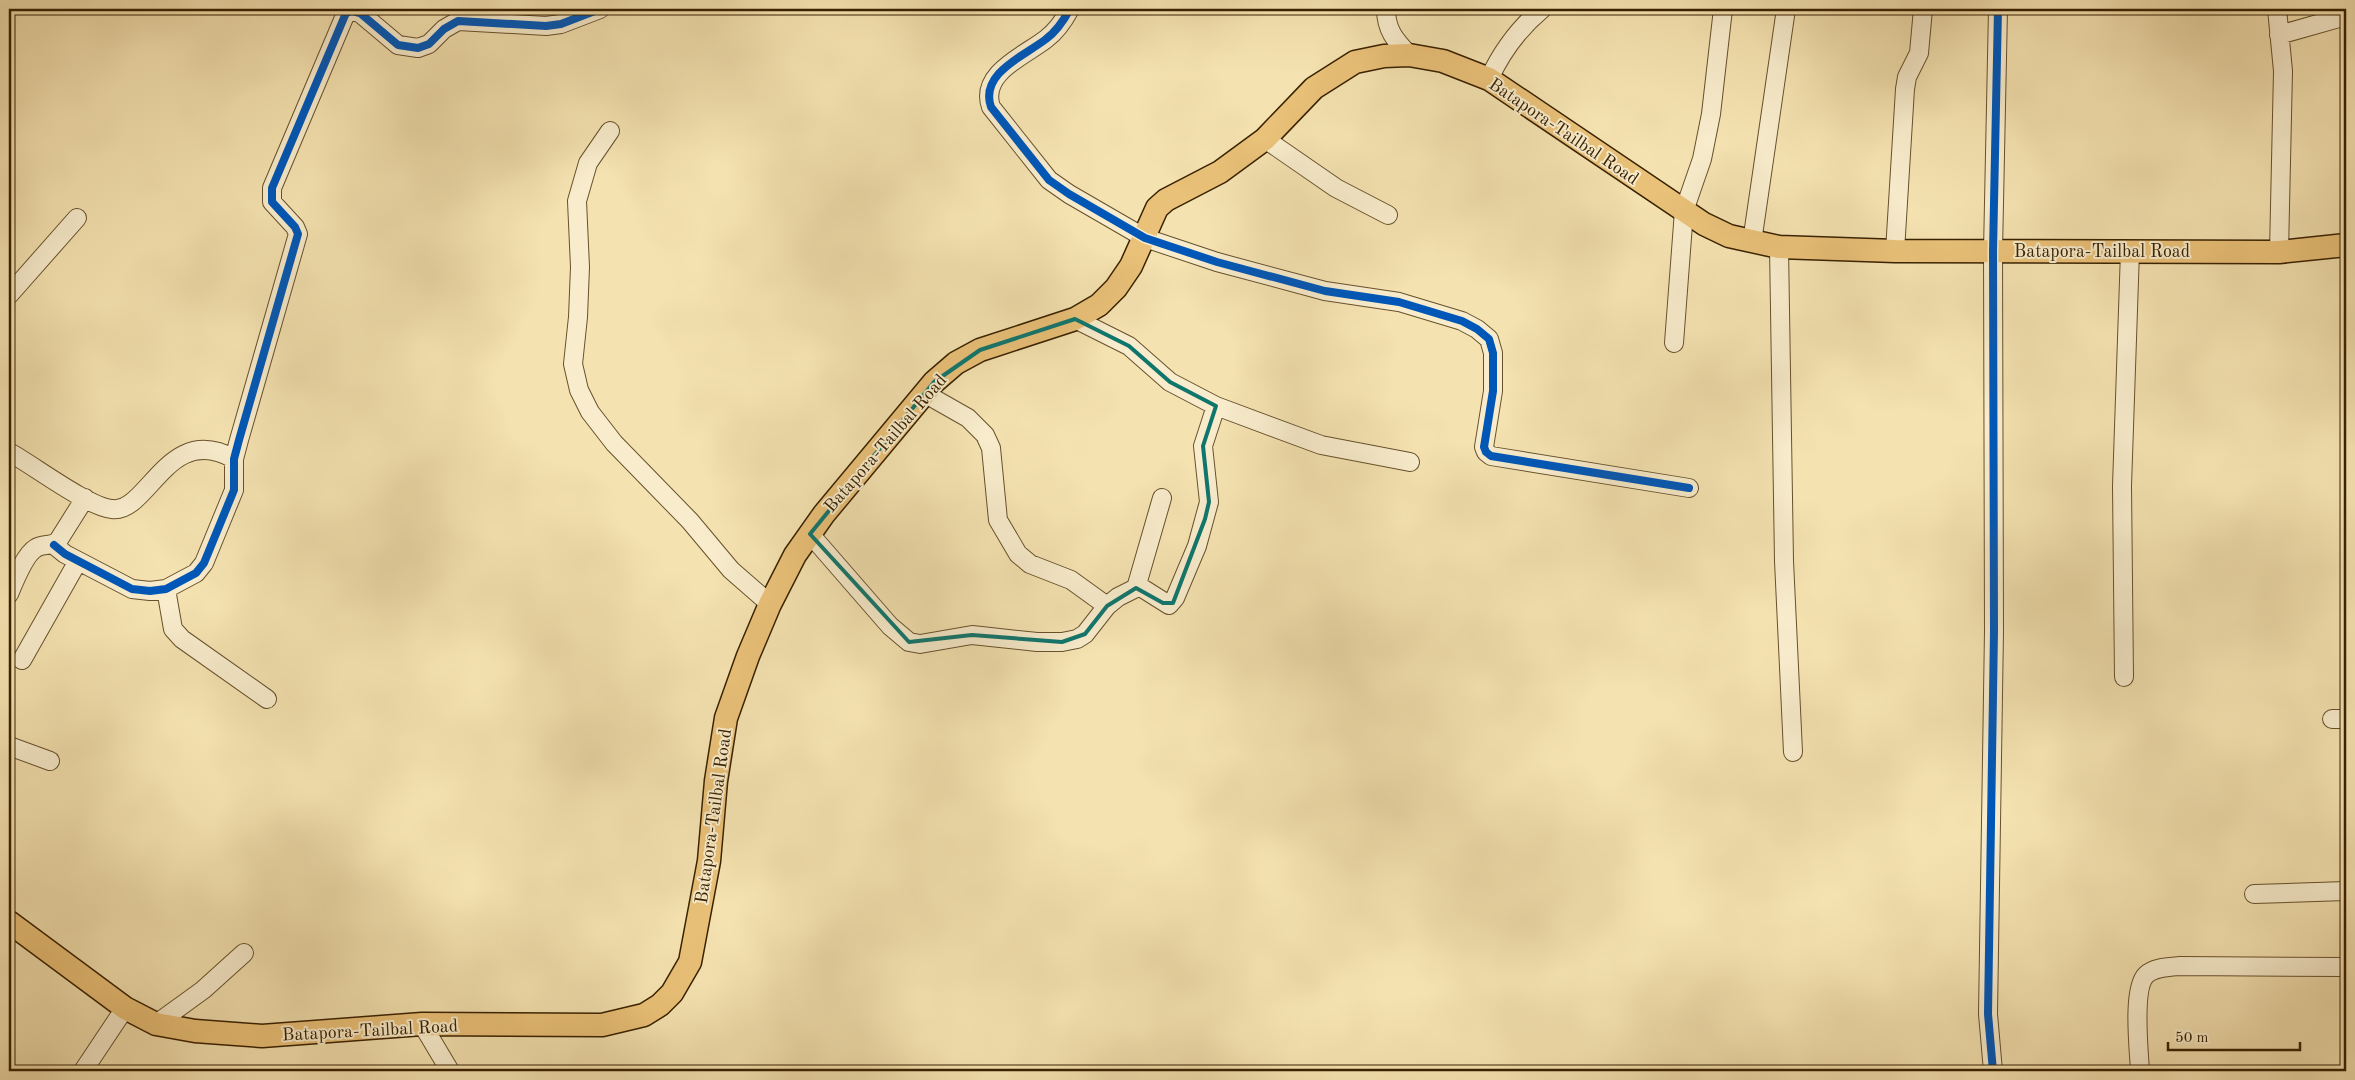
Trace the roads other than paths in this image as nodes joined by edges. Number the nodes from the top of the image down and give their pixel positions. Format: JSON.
{"nodes":[{"id":1,"x":600,"y":9,"type":"edge"},
{"id":2,"x":1070,"y":9,"type":"edge"},
{"id":3,"x":1386,"y":9,"type":"edge"},
{"id":4,"x":1542,"y":9,"type":"edge"},
{"id":5,"x":1723,"y":9,"type":"edge"},
{"id":6,"x":1786,"y":9,"type":"edge"},
{"id":7,"x":1923,"y":9,"type":"edge"},
{"id":8,"x":1998,"y":9,"type":"edge"},
{"id":9,"x":2277,"y":9,"type":"edge"},
{"id":10,"x":2346,"y":16,"type":"edge"},
{"id":11,"x":2280,"y":35,"type":"junction"},
{"id":12,"x":1409,"y":55,"type":"junction"},
{"id":13,"x":1489,"y":79,"type":"junction"},
{"id":14,"x":610,"y":131,"type":"dead end"},
{"id":15,"x":1264,"y":139,"type":"junction"},
{"id":16,"x":1684,"y":211,"type":"junction"},
{"id":17,"x":1388,"y":215,"type":"dead end"},
{"id":18,"x":77,"y":218,"type":"dead end"},
{"id":19,"x":1145,"y":238,"type":"junction"},
{"id":20,"x":1752,"y":242,"type":"junction"},
{"id":21,"x":2346,"y":245,"type":"edge"},
{"id":22,"x":1780,"y":247,"type":"junction"},
{"id":23,"x":1895,"y":251,"type":"junction"},
{"id":24,"x":1993,"y":251,"type":"junction"},
{"id":25,"x":2130,"y":251,"type":"junction"},
{"id":26,"x":2279,"y":252,"type":"junction"},
{"id":27,"x":9,"y":295,"type":"edge"},
{"id":28,"x":1075,"y":319,"type":"junction"},
{"id":29,"x":1674,"y":343,"type":"dead end"},
{"id":30,"x":924,"y":392,"type":"junction"},
{"id":31,"x":1216,"y":406,"type":"junction"},
{"id":32,"x":9,"y":452,"type":"edge"},
{"id":33,"x":234,"y":459,"type":"junction"},
{"id":34,"x":1410,"y":462,"type":"dead end"},
{"id":35,"x":1689,"y":488,"type":"dead end"},
{"id":36,"x":85,"y":498,"type":"junction"},
{"id":37,"x":1162,"y":498,"type":"dead end"},
{"id":38,"x":810,"y":534,"type":"junction"},
{"id":39,"x":54,"y":545,"type":"junction"},
{"id":40,"x":78,"y":562,"type":"junction"},
{"id":41,"x":1136,"y":588,"type":"junction"},
{"id":42,"x":166,"y":589,"type":"junction"},
{"id":43,"x":9,"y":594,"type":"edge"},
{"id":44,"x":770,"y":604,"type":"junction"},
{"id":45,"x":1107,"y":606,"type":"junction"},
{"id":46,"x":22,"y":660,"type":"dead end"},
{"id":47,"x":2124,"y":677,"type":"dead end"},
{"id":48,"x":267,"y":699,"type":"dead end"},
{"id":49,"x":9,"y":746,"type":"edge"},
{"id":50,"x":1793,"y":752,"type":"dead end"},
{"id":51,"x":50,"y":761,"type":"dead end"},
{"id":52,"x":2346,"y":891,"type":"edge"},
{"id":53,"x":2254,"y":894,"type":"dead end"},
{"id":54,"x":9,"y":922,"type":"edge"},
{"id":55,"x":244,"y":953,"type":"dead end"},
{"id":56,"x":2346,"y":967,"type":"edge"},
{"id":57,"x":125,"y":1008,"type":"junction"},
{"id":58,"x":156,"y":1024,"type":"junction"},
{"id":59,"x":422,"y":1024,"type":"junction"},
{"id":60,"x":83,"y":1071,"type":"edge"},
{"id":61,"x":450,"y":1071,"type":"edge"},
{"id":62,"x":1993,"y":1071,"type":"edge"},
{"id":63,"x":2140,"y":1071,"type":"edge"}],
"edges":[{"from":1,"to":33,"type":"street"},
{"from":2,"to":19,"type":"street"},
{"from":3,"to":12,"type":"street"},
{"from":4,"to":13,"type":"street"},
{"from":5,"to":16,"type":"street"},
{"from":6,"to":20,"type":"street"},
{"from":7,"to":23,"type":"street"},
{"from":8,"to":24,"type":"street"},
{"from":9,"to":11,"type":"street"},
{"from":10,"to":11,"type":"street"},
{"from":11,"to":26,"type":"street"},
{"from":12,"to":13,"type":"main road","name":"Batapora-Tailbal Road"},
{"from":12,"to":15,"type":"main road","name":"Batapora-Tailbal Road"},
{"from":13,"to":16,"type":"main road","name":"Batapora-Tailbal Road"},
{"from":14,"to":44,"type":"street"},
{"from":15,"to":17,"type":"street"},
{"from":15,"to":19,"type":"main road","name":"Batapora-Tailbal Road"},
{"from":16,"to":20,"type":"main road","name":"Batapora-Tailbal Road"},
{"from":16,"to":29,"type":"street"},
{"from":18,"to":27,"type":"street"},
{"from":19,"to":28,"type":"main road","name":"Batapora-Tailbal Road"},
{"from":19,"to":35,"type":"street"},
{"from":20,"to":22,"type":"main road","name":"Batapora-Tailbal Road"},
{"from":21,"to":26,"type":"main road","name":"Batapora-Tailbal Road"},
{"from":22,"to":23,"type":"main road","name":"Batapora-Tailbal Road"},
{"from":22,"to":50,"type":"street"},
{"from":23,"to":24,"type":"main road","name":"Batapora-Tailbal Road"},
{"from":24,"to":25,"type":"main road","name":"Batapora-Tailbal Road"},
{"from":24,"to":62,"type":"street"},
{"from":25,"to":26,"type":"main road","name":"Batapora-Tailbal Road"},
{"from":25,"to":47,"type":"street"},
{"from":28,"to":30,"type":"main road","name":"Batapora-Tailbal Road"},
{"from":28,"to":31,"type":"street"},
{"from":30,"to":38,"type":"main road","name":"Batapora-Tailbal Road"},
{"from":30,"to":45,"type":"street"},
{"from":31,"to":34,"type":"street"},
{"from":31,"to":41,"type":"street"},
{"from":32,"to":36,"type":"street"},
{"from":33,"to":36,"type":"street"},
{"from":33,"to":42,"type":"street"},
{"from":36,"to":39,"type":"street"},
{"from":37,"to":41,"type":"street"},
{"from":38,"to":44,"type":"main road","name":"Batapora-Tailbal Road"},
{"from":38,"to":45,"type":"street"},
{"from":39,"to":40,"type":"street"},
{"from":39,"to":43,"type":"street"},
{"from":40,"to":42,"type":"street"},
{"from":40,"to":46,"type":"street"},
{"from":41,"to":45,"type":"street"},
{"from":42,"to":48,"type":"street"},
{"from":44,"to":59,"type":"main road","name":"Batapora-Tailbal Road"},
{"from":49,"to":51,"type":"street"},
{"from":52,"to":53,"type":"street"},
{"from":54,"to":57,"type":"main road","name":"Batapora-Tailbal Road"},
{"from":55,"to":58,"type":"street"},
{"from":56,"to":63,"type":"street"},
{"from":57,"to":58,"type":"main road","name":"Batapora-Tailbal Road"},
{"from":57,"to":60,"type":"street"},
{"from":58,"to":59,"type":"main road","name":"Batapora-Tailbal Road"},
{"from":59,"to":61,"type":"street"}]}
